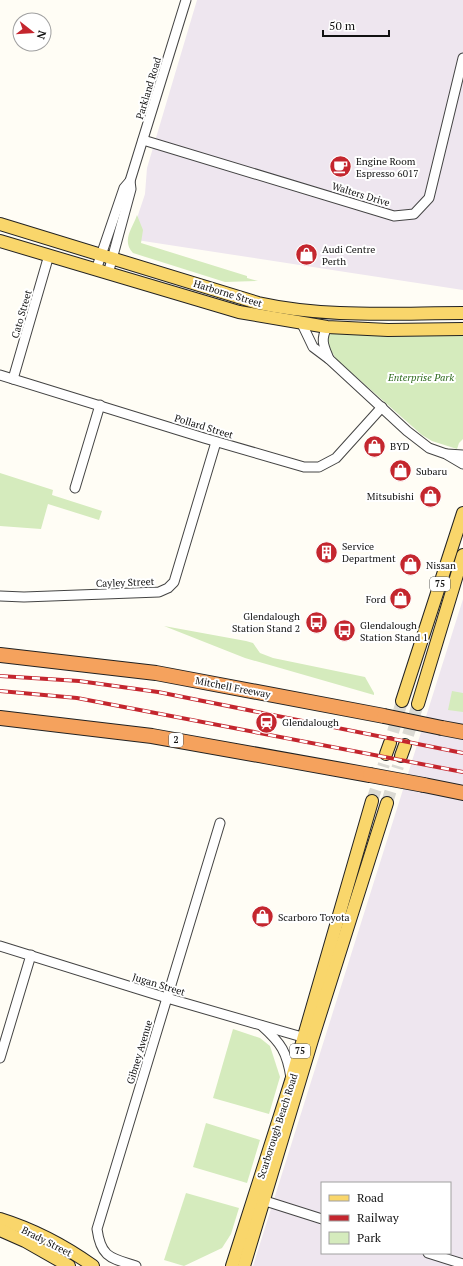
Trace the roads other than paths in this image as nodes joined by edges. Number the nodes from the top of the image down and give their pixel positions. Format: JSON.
{"nodes":[{"id":1,"x":186,"y":0,"type":"edge"},
{"id":2,"x":463,"y":58,"type":"edge"},
{"id":3,"x":143,"y":140,"type":"junction"},
{"id":4,"x":0,"y":224,"type":"edge"},
{"id":5,"x":0,"y":241,"type":"edge"},
{"id":6,"x":49,"y":255,"type":"junction"},
{"id":7,"x":107,"y":256,"type":"junction"},
{"id":8,"x":96,"y":270,"type":"junction"},
{"id":9,"x":108,"y":274,"type":"junction"},
{"id":10,"x":463,"y":313,"type":"edge"},
{"id":11,"x":302,"y":324,"type":"junction"},
{"id":12,"x":328,"y":327,"type":"junction"},
{"id":13,"x":463,"y":329,"type":"edge"},
{"id":14,"x":329,"y":359,"type":"junction"},
{"id":15,"x":0,"y":375,"type":"edge"},
{"id":16,"x":13,"y":379,"type":"junction"},
{"id":17,"x":100,"y":405,"type":"junction"},
{"id":18,"x":382,"y":407,"type":"junction"},
{"id":19,"x":216,"y":442,"type":"junction"},
{"id":20,"x":446,"y":454,"type":"junction"},
{"id":21,"x":463,"y":455,"type":"edge"},
{"id":22,"x":463,"y":464,"type":"edge"},
{"id":23,"x":74,"y":488,"type":"dead end"},
{"id":24,"x":463,"y":513,"type":"edge"},
{"id":25,"x":463,"y":555,"type":"edge"},
{"id":26,"x":0,"y":596,"type":"edge"},
{"id":27,"x":0,"y":655,"type":"edge"},
{"id":28,"x":402,"y":701,"type":"tunnel mouth"},
{"id":29,"x":418,"y":704,"type":"tunnel mouth"},
{"id":30,"x":0,"y":718,"type":"edge"},
{"id":31,"x":463,"y":732,"type":"edge"},
{"id":32,"x":463,"y":793,"type":"edge"},
{"id":33,"x":372,"y":801,"type":"tunnel mouth"},
{"id":34,"x":387,"y":803,"type":"tunnel mouth"},
{"id":35,"x":220,"y":823,"type":"dead end"},
{"id":36,"x":0,"y":946,"type":"edge"},
{"id":37,"x":31,"y":955,"type":"junction"},
{"id":38,"x":167,"y":998,"type":"junction"},
{"id":39,"x":260,"y":1024,"type":"junction"},
{"id":40,"x":308,"y":1039,"type":"junction"},
{"id":41,"x":0,"y":1058,"type":"edge"},
{"id":42,"x":291,"y":1081,"type":"junction"},
{"id":43,"x":259,"y":1199,"type":"junction"},
{"id":44,"x":0,"y":1219,"type":"edge"},
{"id":45,"x":321,"y":1219,"type":"edge"},
{"id":46,"x":0,"y":1230,"type":"edge"},
{"id":47,"x":431,"y":1254,"type":"edge"},
{"id":48,"x":463,"y":1264,"type":"edge"},
{"id":49,"x":69,"y":1266,"type":"edge"},
{"id":50,"x":93,"y":1266,"type":"edge"},
{"id":51,"x":136,"y":1266,"type":"edge"},
{"id":52,"x":232,"y":1266,"type":"edge"},
{"id":53,"x":244,"y":1266,"type":"edge"}],
"edges":[{"from":1,"to":3,"type":"street","name":"Parkland Road"},
{"from":2,"to":3,"type":"street","name":"Walters Drive"},
{"from":3,"to":7,"type":"street","name":"Parkland Road"},
{"from":4,"to":7,"type":"main road","name":"Harborne Street"},
{"from":5,"to":6,"type":"main road","name":"Harborne Street"},
{"from":6,"to":8,"type":"main road","name":"Harborne Street"},
{"from":6,"to":16,"type":"street","name":"Cato Street"},
{"from":7,"to":8,"type":"street","name":"Parkland Road"},
{"from":7,"to":9,"type":"street","name":"Parkland Road"},
{"from":7,"to":10,"type":"main road","name":"Harborne Street"},
{"from":8,"to":9,"type":"main road","name":"Harborne Street"},
{"from":9,"to":11,"type":"main road","name":"Harborne Street"},
{"from":11,"to":12,"type":"main road","name":"Harborne Street"},
{"from":11,"to":14,"type":"street"},
{"from":12,"to":13,"type":"main road","name":"Harborne Street"},
{"from":12,"to":14,"type":"street"},
{"from":14,"to":18,"type":"street"},
{"from":15,"to":16,"type":"street","name":"Pollard Street"},
{"from":16,"to":17,"type":"street","name":"Pollard Street"},
{"from":17,"to":19,"type":"street","name":"Pollard Street"},
{"from":17,"to":23,"type":"street"},
{"from":18,"to":19,"type":"street","name":"Pollard Street"},
{"from":18,"to":20,"type":"street"},
{"from":19,"to":26,"type":"street","name":"Cayley Street"},
{"from":20,"to":21,"type":"street"},
{"from":20,"to":22,"type":"street"},
{"from":24,"to":28,"type":"main road","number":"75"},
{"from":25,"to":29,"type":"main road","number":"75"},
{"from":27,"to":31,"type":"highway","name":"Mitchell Freeway","bridge":true},
{"from":30,"to":32,"type":"highway","number":"2","bridge":true},
{"from":33,"to":40,"type":"main road","name":"Scarborough Beach Road","number":"75"},
{"from":34,"to":40,"type":"main road","name":"Scarborough Beach Road","number":"75"},
{"from":35,"to":38,"type":"street","name":"Gibney Avenue"},
{"from":36,"to":37,"type":"street","name":"Jugan Street"},
{"from":37,"to":38,"type":"street","name":"Jugan Street"},
{"from":37,"to":41,"type":"street"},
{"from":38,"to":39,"type":"street","name":"Jugan Street"},
{"from":38,"to":51,"type":"street","name":"Gibney Avenue"},
{"from":39,"to":40,"type":"street","name":"Jugan Street"},
{"from":39,"to":42,"type":"street"},
{"from":40,"to":42,"type":"main road","name":"Scarborough Beach Road","number":"75"},
{"from":40,"to":43,"type":"main road","name":"Scarborough Beach Road","number":"75"},
{"from":42,"to":43,"type":"main road","name":"Scarborough Beach Road","number":"75"},
{"from":43,"to":45,"type":"street"},
{"from":43,"to":52,"type":"main road","name":"Scarborough Beach Road","number":"75"},
{"from":43,"to":53,"type":"main road","name":"Scarborough Beach Road","number":"75"},
{"from":44,"to":50,"type":"main road","name":"Brady Street"},
{"from":46,"to":49,"type":"main road","name":"Brady Street"},
{"from":47,"to":48,"type":"street"}]}
